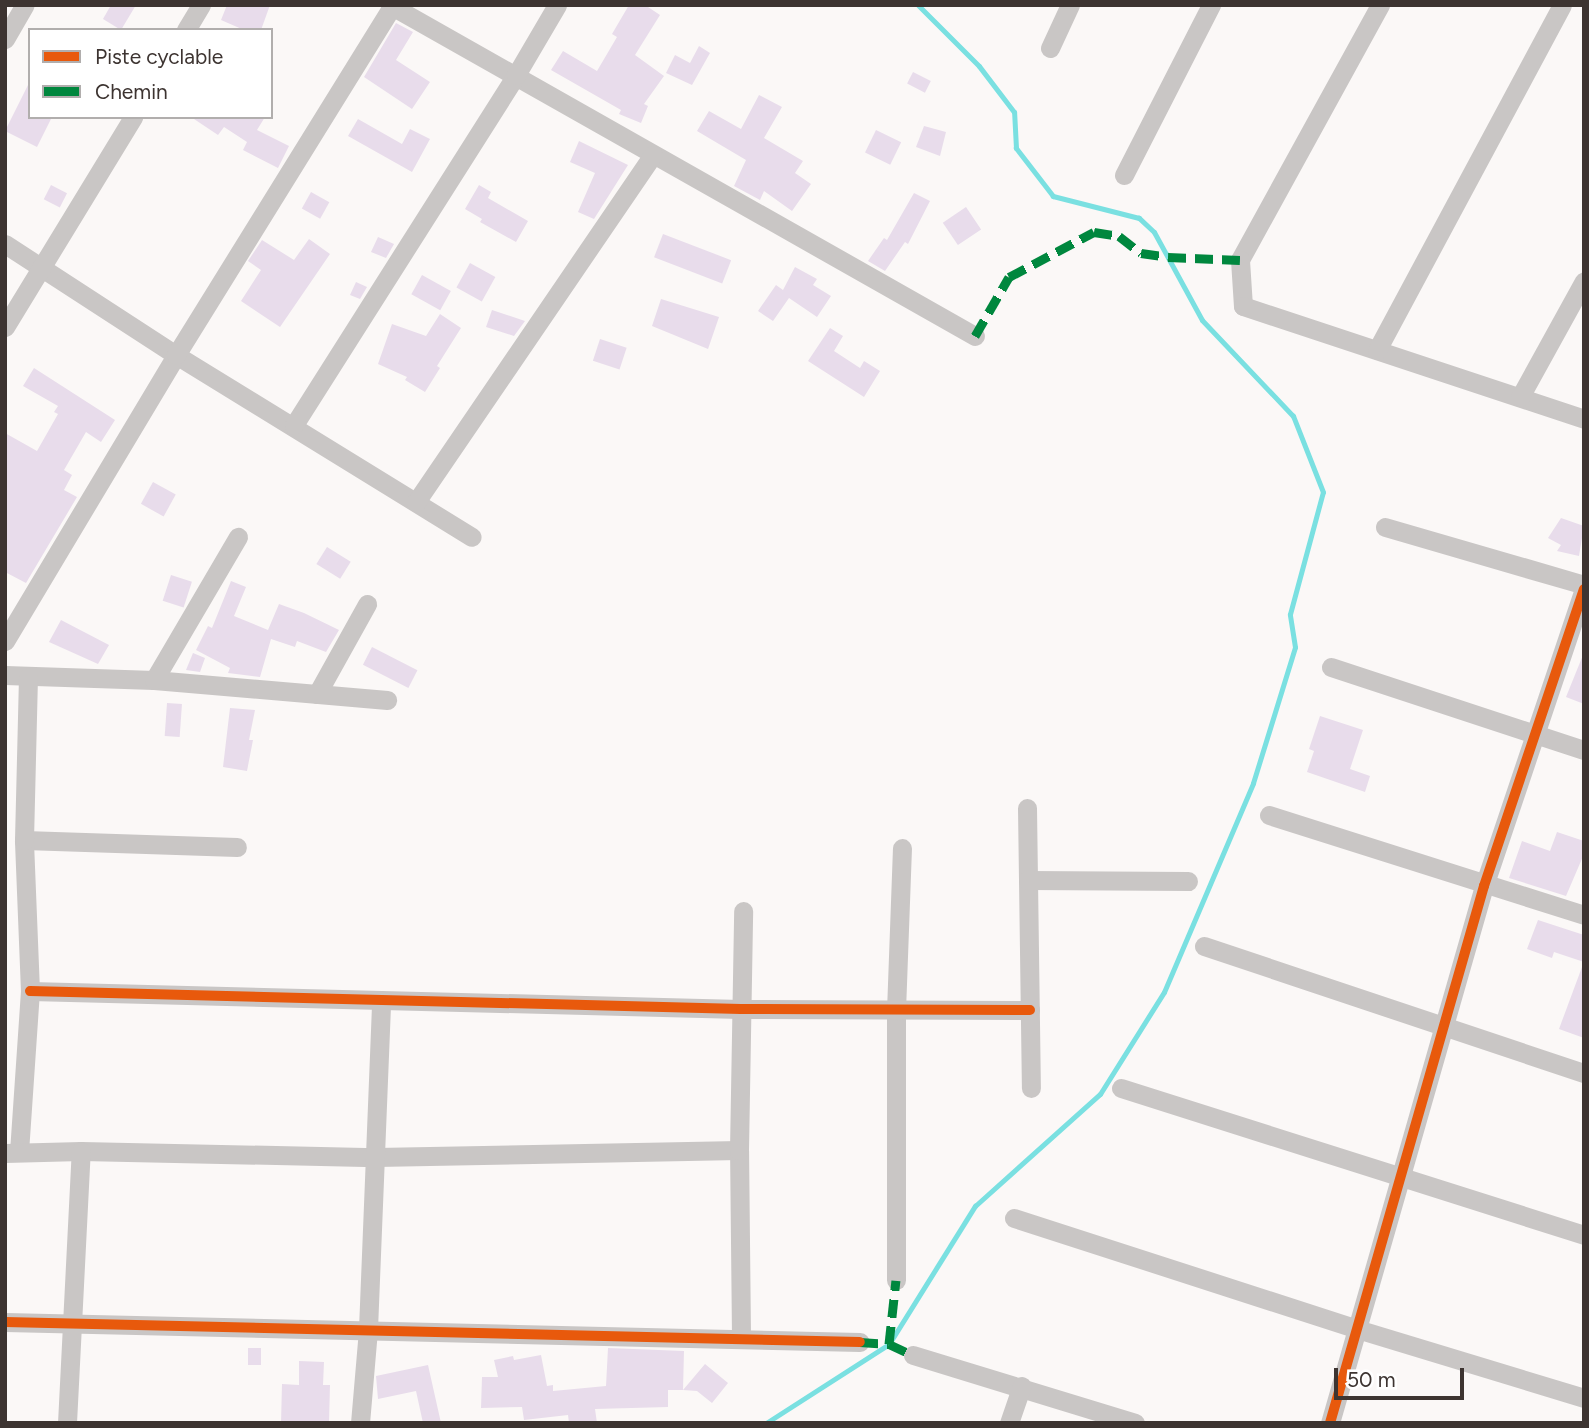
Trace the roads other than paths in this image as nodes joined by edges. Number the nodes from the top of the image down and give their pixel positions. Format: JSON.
{"nodes":[{"id":1,"x":25,"y":5,"type":"edge"},
{"id":2,"x":201,"y":5,"type":"edge"},
{"id":3,"x":557,"y":5,"type":"edge"},
{"id":4,"x":1070,"y":5,"type":"edge"},
{"id":5,"x":1211,"y":5,"type":"edge"},
{"id":6,"x":1380,"y":5,"type":"edge"},
{"id":7,"x":1562,"y":5,"type":"edge"},
{"id":8,"x":392,"y":6,"type":"edge"},
{"id":9,"x":187,"y":28,"type":"edge"},
{"id":10,"x":5,"y":39,"type":"edge"},
{"id":11,"x":1050,"y":48,"type":"dead end"},
{"id":12,"x":516,"y":75,"type":"junction"},
{"id":13,"x":131,"y":119,"type":"edge"},
{"id":14,"x":653,"y":155,"type":"junction"},
{"id":15,"x":1124,"y":175,"type":"dead end"},
{"id":16,"x":5,"y":244,"type":"edge"},
{"id":17,"x":41,"y":266,"type":"junction"},
{"id":18,"x":1584,"y":281,"type":"edge"},
{"id":19,"x":5,"y":327,"type":"edge"},
{"id":20,"x":975,"y":336,"type":"dead end"},
{"id":21,"x":1377,"y":351,"type":"junction"},
{"id":22,"x":176,"y":355,"type":"junction"},
{"id":23,"x":1520,"y":397,"type":"junction"},
{"id":24,"x":1584,"y":419,"type":"edge"},
{"id":25,"x":294,"y":425,"type":"junction"},
{"id":26,"x":416,"y":502,"type":"junction"},
{"id":27,"x":1385,"y":527,"type":"dead end"},
{"id":28,"x":238,"y":537,"type":"dead end"},
{"id":29,"x":472,"y":537,"type":"dead end"},
{"id":30,"x":1584,"y":587,"type":"edge"},
{"id":31,"x":367,"y":604,"type":"dead end"},
{"id":32,"x":5,"y":641,"type":"edge"},
{"id":33,"x":1331,"y":667,"type":"dead end"},
{"id":34,"x":5,"y":675,"type":"edge"},
{"id":35,"x":28,"y":677,"type":"junction"},
{"id":36,"x":154,"y":680,"type":"junction"},
{"id":37,"x":317,"y":694,"type":"junction"},
{"id":38,"x":387,"y":700,"type":"dead end"},
{"id":39,"x":1534,"y":734,"type":"junction"},
{"id":40,"x":1584,"y":750,"type":"edge"},
{"id":41,"x":1027,"y":808,"type":"dead end"},
{"id":42,"x":1269,"y":815,"type":"dead end"},
{"id":43,"x":24,"y":839,"type":"junction"},
{"id":44,"x":237,"y":847,"type":"dead end"},
{"id":45,"x":902,"y":848,"type":"dead end"},
{"id":46,"x":1028,"y":880,"type":"junction"},
{"id":47,"x":1188,"y":881,"type":"dead end"},
{"id":48,"x":1484,"y":886,"type":"junction"},
{"id":49,"x":743,"y":911,"type":"dead end"},
{"id":50,"x":1584,"y":915,"type":"edge"},
{"id":51,"x":1204,"y":946,"type":"dead end"},
{"id":52,"x":30,"y":991,"type":"junction"},
{"id":53,"x":381,"y":1000,"type":"junction"},
{"id":54,"x":741,"y":1009,"type":"junction"},
{"id":55,"x":1030,"y":1010,"type":"junction"},
{"id":56,"x":896,"y":1011,"type":"junction"},
{"id":57,"x":1445,"y":1029,"type":"junction"},
{"id":58,"x":1584,"y":1073,"type":"edge"},
{"id":59,"x":1031,"y":1088,"type":"dead end"},
{"id":60,"x":1121,"y":1088,"type":"dead end"},
{"id":61,"x":739,"y":1150,"type":"junction"},
{"id":62,"x":82,"y":1151,"type":"junction"},
{"id":63,"x":12,"y":1153,"type":"edge"},
{"id":64,"x":376,"y":1157,"type":"junction"},
{"id":65,"x":1402,"y":1176,"type":"junction"},
{"id":66,"x":1014,"y":1217,"type":"dead end"},
{"id":67,"x":1584,"y":1235,"type":"edge"},
{"id":68,"x":896,"y":1280,"type":"dead end"},
{"id":69,"x":5,"y":1322,"type":"edge"},
{"id":70,"x":74,"y":1323,"type":"junction"},
{"id":71,"x":368,"y":1329,"type":"junction"},
{"id":72,"x":1357,"y":1329,"type":"junction"},
{"id":73,"x":741,"y":1336,"type":"junction"},
{"id":74,"x":860,"y":1342,"type":"dead end"},
{"id":75,"x":913,"y":1355,"type":"dead end"},
{"id":76,"x":1022,"y":1386,"type":"junction"},
{"id":77,"x":1584,"y":1398,"type":"edge"},
{"id":78,"x":67,"y":1423,"type":"edge"},
{"id":79,"x":360,"y":1423,"type":"edge"},
{"id":80,"x":1009,"y":1423,"type":"edge"},
{"id":81,"x":1135,"y":1423,"type":"edge"},
{"id":82,"x":1330,"y":1423,"type":"edge"}],
"edges":[{"from":1,"to":10,"type":"street"},
{"from":2,"to":9,"type":"street"},
{"from":3,"to":12,"type":"street"},
{"from":4,"to":11,"type":"street"},
{"from":5,"to":15,"type":"street"},
{"from":6,"to":21,"type":"street"},
{"from":7,"to":21,"type":"street"},
{"from":8,"to":12,"type":"street"},
{"from":8,"to":22,"type":"street"},
{"from":12,"to":14,"type":"street"},
{"from":12,"to":25,"type":"street"},
{"from":13,"to":17,"type":"street"},
{"from":14,"to":20,"type":"street"},
{"from":14,"to":26,"type":"street"},
{"from":16,"to":17,"type":"street"},
{"from":17,"to":19,"type":"street"},
{"from":17,"to":22,"type":"street"},
{"from":18,"to":23,"type":"street"},
{"from":21,"to":23,"type":"street"},
{"from":22,"to":25,"type":"street"},
{"from":22,"to":32,"type":"street"},
{"from":23,"to":24,"type":"street"},
{"from":25,"to":26,"type":"street"},
{"from":26,"to":29,"type":"street"},
{"from":27,"to":30,"type":"street"},
{"from":28,"to":36,"type":"street"},
{"from":30,"to":39,"type":"street"},
{"from":31,"to":37,"type":"street"},
{"from":33,"to":39,"type":"street"},
{"from":34,"to":35,"type":"street"},
{"from":35,"to":36,"type":"street"},
{"from":35,"to":43,"type":"street"},
{"from":36,"to":37,"type":"street"},
{"from":37,"to":38,"type":"street"},
{"from":39,"to":40,"type":"street"},
{"from":39,"to":48,"type":"street"},
{"from":41,"to":46,"type":"street"},
{"from":42,"to":48,"type":"street"},
{"from":43,"to":44,"type":"street"},
{"from":43,"to":52,"type":"street"},
{"from":45,"to":56,"type":"street"},
{"from":46,"to":47,"type":"street"},
{"from":46,"to":55,"type":"street"},
{"from":48,"to":50,"type":"street"},
{"from":48,"to":57,"type":"street"},
{"from":49,"to":54,"type":"street"},
{"from":51,"to":57,"type":"street"},
{"from":52,"to":53,"type":"street"},
{"from":52,"to":63,"type":"street"},
{"from":53,"to":54,"type":"street"},
{"from":53,"to":64,"type":"street"},
{"from":54,"to":56,"type":"street"},
{"from":54,"to":61,"type":"street"},
{"from":55,"to":56,"type":"street"},
{"from":55,"to":59,"type":"street"},
{"from":56,"to":68,"type":"street"},
{"from":57,"to":58,"type":"street"},
{"from":57,"to":65,"type":"street"},
{"from":60,"to":65,"type":"street"},
{"from":61,"to":64,"type":"street"},
{"from":61,"to":73,"type":"street"},
{"from":62,"to":63,"type":"street"},
{"from":62,"to":64,"type":"street"},
{"from":62,"to":70,"type":"street"},
{"from":64,"to":71,"type":"street"},
{"from":65,"to":67,"type":"street"},
{"from":65,"to":72,"type":"street"},
{"from":66,"to":72,"type":"street"},
{"from":69,"to":70,"type":"street"},
{"from":70,"to":71,"type":"street"},
{"from":70,"to":78,"type":"street"},
{"from":71,"to":73,"type":"street"},
{"from":71,"to":79,"type":"street"},
{"from":72,"to":77,"type":"street"},
{"from":72,"to":82,"type":"street"},
{"from":73,"to":74,"type":"street"},
{"from":75,"to":76,"type":"street"},
{"from":76,"to":80,"type":"street"},
{"from":76,"to":81,"type":"street"}]}
